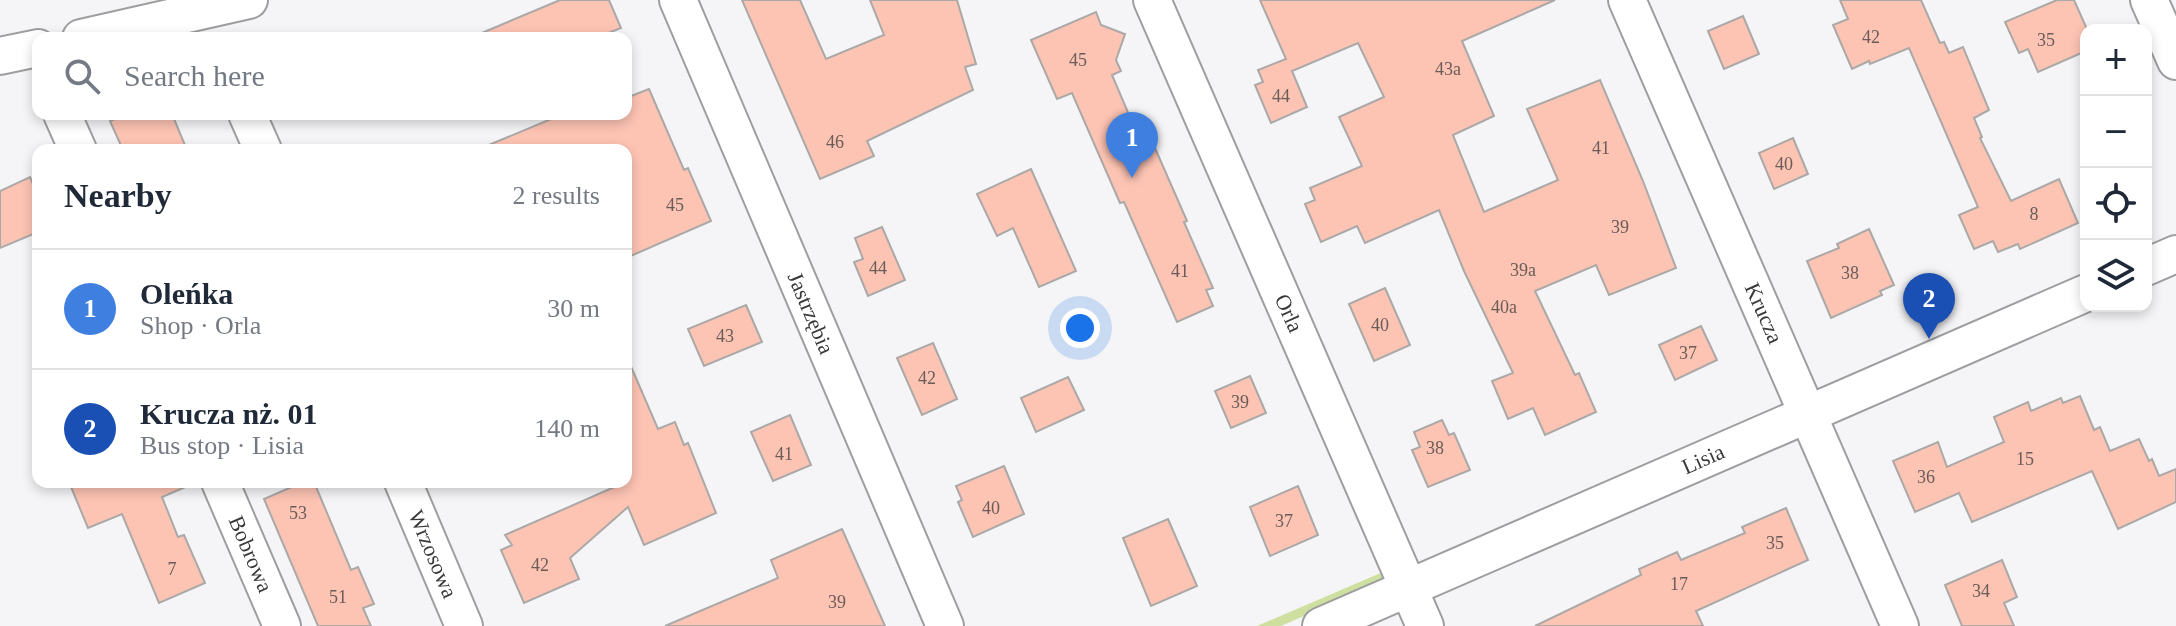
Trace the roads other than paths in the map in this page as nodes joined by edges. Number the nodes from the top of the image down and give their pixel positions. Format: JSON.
{"nodes":[{"id":1,"x":249,"y":0,"type":"edge"},
{"id":2,"x":678,"y":0,"type":"edge"},
{"id":3,"x":1152,"y":0,"type":"edge"},
{"id":4,"x":1627,"y":0,"type":"edge"},
{"id":5,"x":2149,"y":0,"type":"edge"},
{"id":6,"x":209,"y":24,"type":"edge"},
{"id":7,"x":136,"y":32,"type":"edge"},
{"id":8,"x":2176,"y":61,"type":"edge"},
{"id":9,"x":65,"y":120,"type":"edge"},
{"id":10,"x":250,"y":120,"type":"edge"},
{"id":11,"x":75,"y":144,"type":"edge"},
{"id":12,"x":260,"y":144,"type":"edge"},
{"id":13,"x":2176,"y":254,"type":"edge"},
{"id":14,"x":2152,"y":264,"type":"edge"},
{"id":15,"x":2080,"y":296,"type":"edge"},
{"id":16,"x":1807,"y":413,"type":"junction"},
{"id":17,"x":223,"y":488,"type":"edge"},
{"id":18,"x":406,"y":488,"type":"edge"},
{"id":19,"x":1408,"y":588,"type":"junction"},
{"id":20,"x":282,"y":626,"type":"edge"},
{"id":21,"x":464,"y":626,"type":"edge"},
{"id":22,"x":945,"y":626,"type":"edge"},
{"id":23,"x":1321,"y":626,"type":"edge"},
{"id":24,"x":1425,"y":626,"type":"edge"},
{"id":25,"x":1900,"y":626,"type":"edge"}],
"edges":[{"from":1,"to":6,"type":"street"},
{"from":2,"to":22,"type":"street","name":"Jastrzębia"},
{"from":3,"to":19,"type":"street","name":"Orla"},
{"from":4,"to":16,"type":"street","name":"Krucza"},
{"from":5,"to":8,"type":"street"},
{"from":6,"to":7,"type":"street"},
{"from":9,"to":11,"type":"street"},
{"from":10,"to":12,"type":"street"},
{"from":13,"to":14,"type":"street"},
{"from":15,"to":16,"type":"street","name":"Lisia"},
{"from":16,"to":19,"type":"street","name":"Lisia"},
{"from":16,"to":25,"type":"street","name":"Krucza"},
{"from":17,"to":20,"type":"street","name":"Bobrowa"},
{"from":18,"to":21,"type":"street","name":"Wrzosowa"},
{"from":19,"to":23,"type":"street","name":"Lisia"},
{"from":19,"to":24,"type":"street","name":"Orla"}]}
